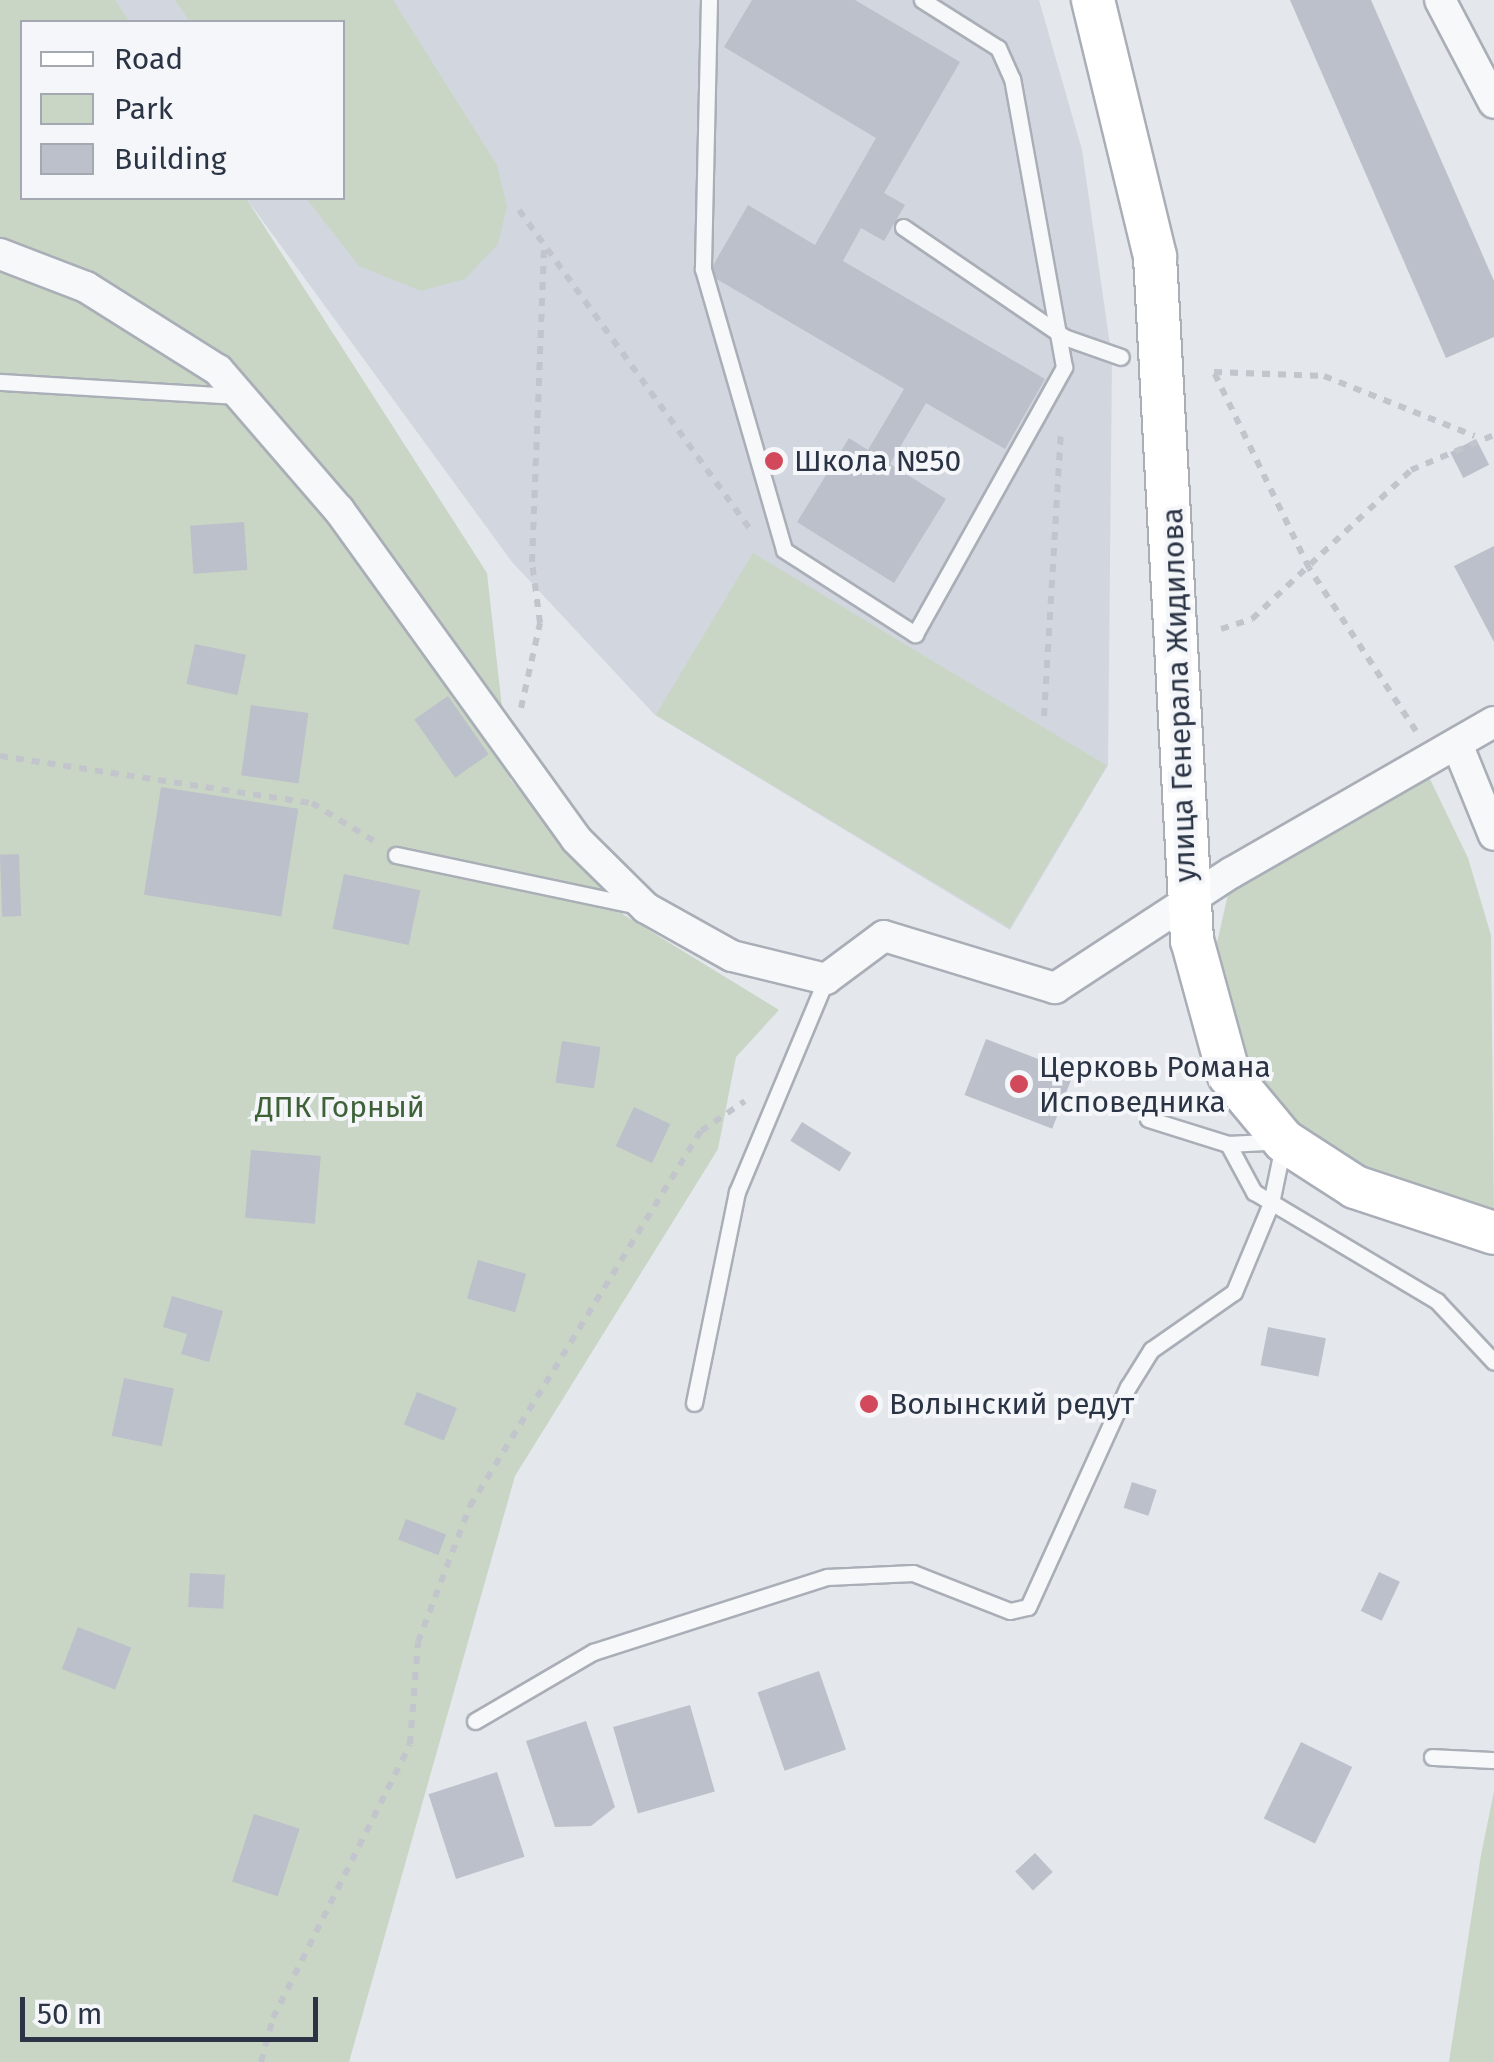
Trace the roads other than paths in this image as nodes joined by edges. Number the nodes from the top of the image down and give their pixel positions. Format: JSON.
{"nodes":[{"id":1,"x":709,"y":0,"type":"edge"},
{"id":2,"x":922,"y":0,"type":"edge"},
{"id":3,"x":1093,"y":0,"type":"edge"},
{"id":4,"x":1440,"y":0,"type":"edge"},
{"id":5,"x":1494,"y":103,"type":"edge"},
{"id":6,"x":903,"y":227,"type":"dead end"},
{"id":7,"x":0,"y":254,"type":"edge"},
{"id":8,"x":1064,"y":337,"type":"junction"},
{"id":9,"x":1121,"y":357,"type":"dead end"},
{"id":10,"x":0,"y":382,"type":"edge"},
{"id":11,"x":244,"y":397,"type":"junction"},
{"id":12,"x":1494,"y":722,"type":"edge"},
{"id":13,"x":1445,"y":751,"type":"junction"},
{"id":14,"x":1494,"y":835,"type":"edge"},
{"id":15,"x":396,"y":855,"type":"road end"},
{"id":16,"x":1188,"y":904,"type":"junction"},
{"id":17,"x":646,"y":908,"type":"junction"},
{"id":18,"x":826,"y":979,"type":"junction"},
{"id":19,"x":1148,"y":1119,"type":"dead end"},
{"id":20,"x":1284,"y":1141,"type":"junction"},
{"id":21,"x":1228,"y":1144,"type":"junction"},
{"id":22,"x":1271,"y":1203,"type":"junction"},
{"id":23,"x":1494,"y":1233,"type":"edge"},
{"id":24,"x":1494,"y":1362,"type":"edge"},
{"id":25,"x":694,"y":1402,"type":"dead end"},
{"id":26,"x":475,"y":1721,"type":"dead end"},
{"id":27,"x":1432,"y":1757,"type":"dead end"},
{"id":28,"x":1494,"y":1760,"type":"edge"}],
"edges":[{"from":1,"to":8,"type":"lane"},
{"from":2,"to":8,"type":"lane"},
{"from":3,"to":16,"type":"main road","name":"улица Генерала Жидилова"},
{"from":4,"to":5,"type":"street"},
{"from":6,"to":8,"type":"lane"},
{"from":7,"to":11,"type":"street"},
{"from":8,"to":9,"type":"lane"},
{"from":10,"to":11,"type":"lane"},
{"from":11,"to":17,"type":"street"},
{"from":12,"to":13,"type":"street"},
{"from":13,"to":14,"type":"street"},
{"from":13,"to":16,"type":"street"},
{"from":15,"to":17,"type":"lane"},
{"from":16,"to":18,"type":"street"},
{"from":16,"to":20,"type":"main road","name":"улица Генерала Жидилова"},
{"from":17,"to":18,"type":"street"},
{"from":18,"to":25,"type":"lane"},
{"from":19,"to":21,"type":"lane"},
{"from":20,"to":21,"type":"lane"},
{"from":20,"to":22,"type":"lane"},
{"from":20,"to":23,"type":"main road","name":"улица Генерала Жидилова"},
{"from":21,"to":22,"type":"lane"},
{"from":22,"to":24,"type":"lane"},
{"from":22,"to":26,"type":"lane"},
{"from":27,"to":28,"type":"lane"}]}
